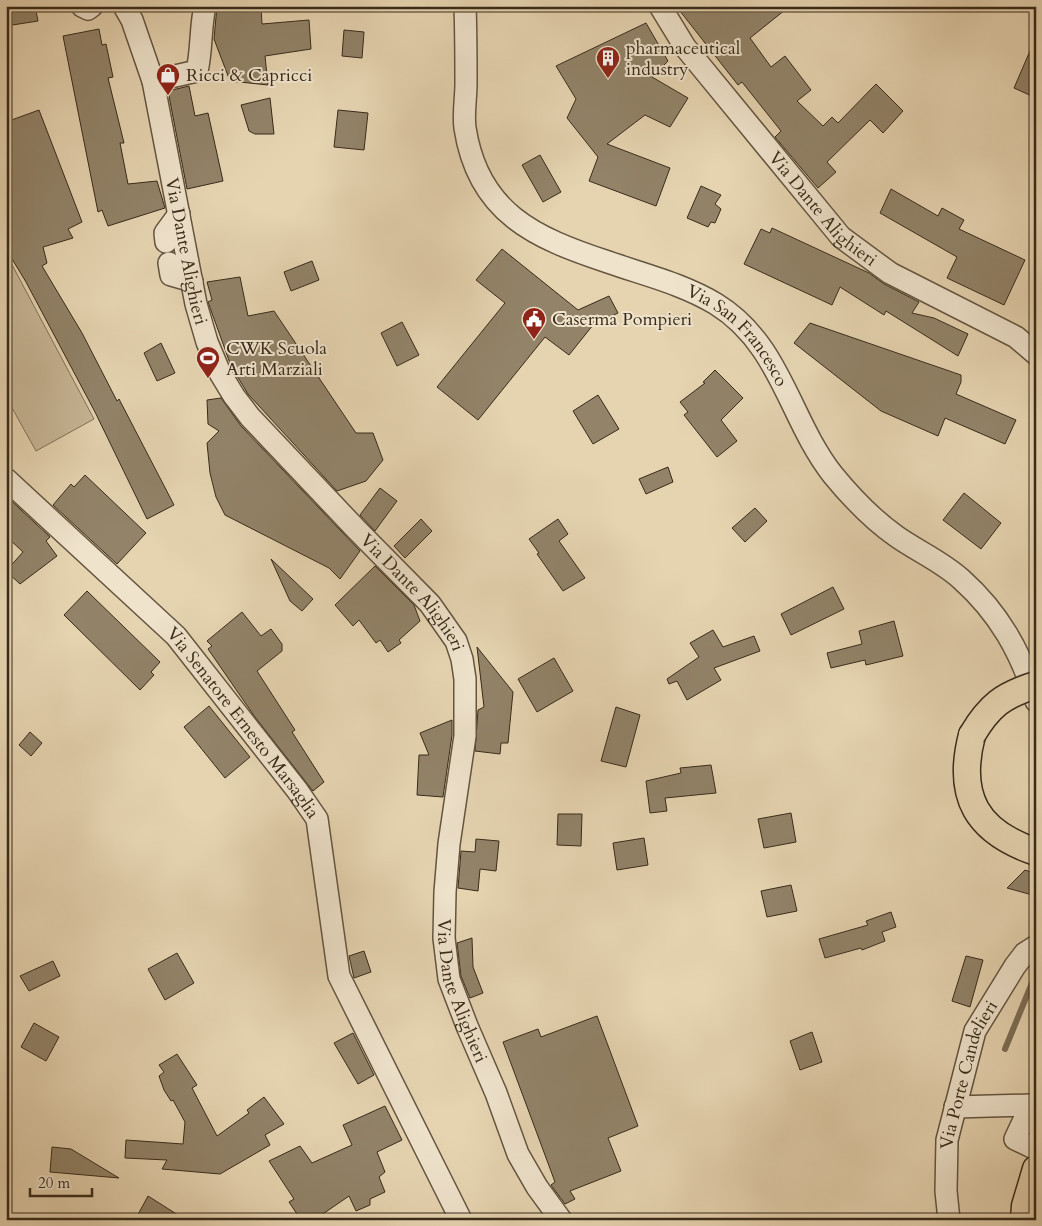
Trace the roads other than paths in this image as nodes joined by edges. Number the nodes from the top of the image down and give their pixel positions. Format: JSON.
{"nodes":[{"id":1,"x":82,"y":6,"type":"edge"},
{"id":2,"x":92,"y":6,"type":"edge"},
{"id":3,"x":124,"y":6,"type":"edge"},
{"id":4,"x":205,"y":6,"type":"edge"},
{"id":5,"x":465,"y":6,"type":"edge"},
{"id":6,"x":660,"y":6,"type":"edge"},
{"id":7,"x":153,"y":80,"type":"junction"},
{"id":8,"x":179,"y":214,"type":"junction"},
{"id":9,"x":166,"y":242,"type":"dead end"},
{"id":10,"x":169,"y":263,"type":"dead end"},
{"id":11,"x":192,"y":281,"type":"junction"},
{"id":12,"x":1036,"y":354,"type":"edge"},
{"id":13,"x":6,"y":479,"type":"edge"},
{"id":14,"x":1036,"y":685,"type":"edge"},
{"id":15,"x":1036,"y":701,"type":"edge"},
{"id":16,"x":1030,"y":848,"type":"edge"},
{"id":17,"x":1036,"y":946,"type":"edge"},
{"id":18,"x":965,"y":1107,"type":"junction"},
{"id":19,"x":1036,"y":1149,"type":"edge"},
{"id":20,"x":1036,"y":1169,"type":"edge"},
{"id":21,"x":461,"y":1220,"type":"edge"},
{"id":22,"x":561,"y":1220,"type":"edge"},
{"id":23,"x":949,"y":1220,"type":"edge"},
{"id":24,"x":1024,"y":1220,"type":"edge"}],
"edges":[{"from":1,"to":2,"type":"street"},
{"from":3,"to":7,"type":"street","name":"Via Dante Alighieri"},
{"from":4,"to":7,"type":"street"},
{"from":5,"to":15,"type":"street","name":"Via San Francesco"},
{"from":6,"to":12,"type":"street","name":"Via Dante Alighieri"},
{"from":7,"to":8,"type":"street","name":"Via Dante Alighieri"},
{"from":8,"to":9,"type":"street"},
{"from":8,"to":11,"type":"street","name":"Via Dante Alighieri"},
{"from":10,"to":11,"type":"street"},
{"from":11,"to":22,"type":"street","name":"Via Dante Alighieri"},
{"from":13,"to":21,"type":"street","name":"Via Senatore Ernesto Marsaglia"},
{"from":14,"to":16,"type":"main road","bridge":true},
{"from":17,"to":18,"type":"street","name":"Via Porte Candelieri"},
{"from":18,"to":19,"type":"street"},
{"from":18,"to":23,"type":"street","name":"Via Porte Candelieri"},
{"from":20,"to":24,"type":"main road"}]}
